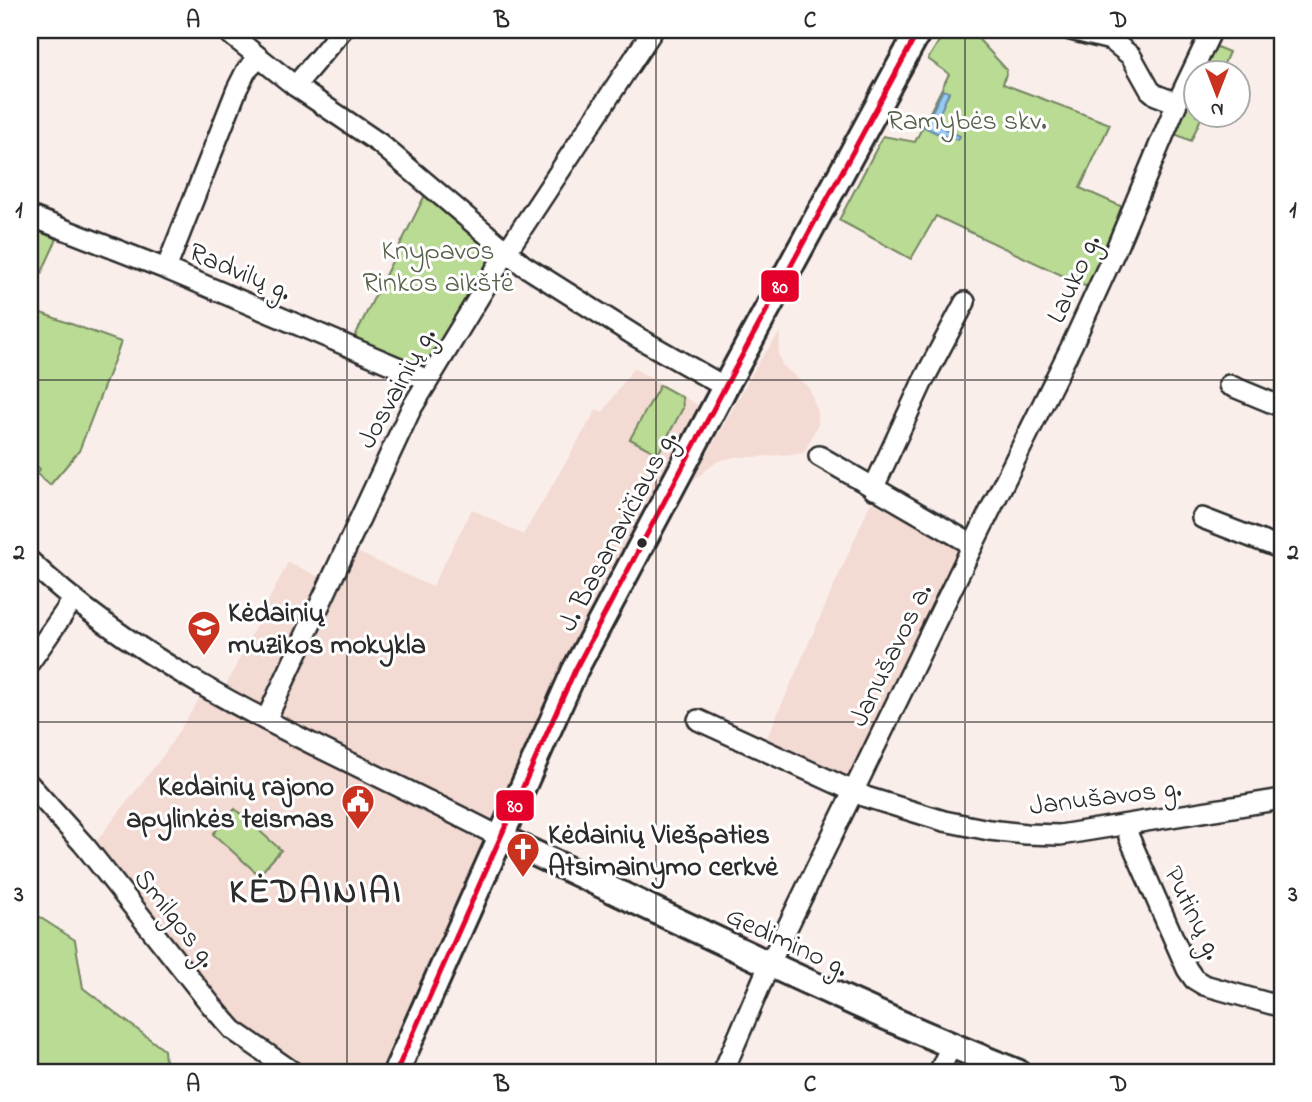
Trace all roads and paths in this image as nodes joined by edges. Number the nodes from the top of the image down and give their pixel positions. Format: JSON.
{"nodes":[{"id":1,"x":225,"y":30,"type":"edge"},
{"id":2,"x":342,"y":30,"type":"edge"},
{"id":3,"x":653,"y":30,"type":"edge"},
{"id":4,"x":919,"y":30,"type":"edge"},
{"id":5,"x":1071,"y":30,"type":"edge"},
{"id":6,"x":1212,"y":30,"type":"edge"},
{"id":7,"x":259,"y":58,"type":"junction"},
{"id":8,"x":295,"y":86,"type":"junction"},
{"id":9,"x":1177,"y":103,"type":"junction"},
{"id":10,"x":30,"y":216,"type":"edge"},
{"id":11,"x":507,"y":251,"type":"junction"},
{"id":12,"x":166,"y":269,"type":"junction"},
{"id":13,"x":965,"y":302,"type":"dead end"},
{"id":14,"x":428,"y":380,"type":"junction"},
{"id":15,"x":1229,"y":385,"type":"dead end"},
{"id":16,"x":725,"y":387,"type":"junction"},
{"id":17,"x":1282,"y":407,"type":"edge"},
{"id":18,"x":819,"y":456,"type":"dead end"},
{"id":19,"x":873,"y":489,"type":"junction"},
{"id":20,"x":1202,"y":518,"type":"dead end"},
{"id":21,"x":973,"y":545,"type":"junction"},
{"id":22,"x":1282,"y":549,"type":"edge"},
{"id":23,"x":30,"y":561,"type":"edge"},
{"id":24,"x":73,"y":600,"type":"junction"},
{"id":25,"x":30,"y":662,"type":"edge"},
{"id":26,"x":266,"y":720,"type":"junction"},
{"id":27,"x":698,"y":720,"type":"dead end"},
{"id":28,"x":30,"y":785,"type":"edge"},
{"id":29,"x":854,"y":792,"type":"junction"},
{"id":30,"x":1281,"y":797,"type":"edge"},
{"id":31,"x":1127,"y":825,"type":"junction"},
{"id":32,"x":500,"y":837,"type":"junction"},
{"id":33,"x":769,"y":965,"type":"junction"},
{"id":34,"x":1282,"y":1007,"type":"edge"},
{"id":35,"x":951,"y":1046,"type":"junction"},
{"id":36,"x":293,"y":1072,"type":"edge"},
{"id":37,"x":396,"y":1072,"type":"edge"},
{"id":38,"x":723,"y":1072,"type":"edge"},
{"id":39,"x":939,"y":1072,"type":"edge"},
{"id":40,"x":1017,"y":1072,"type":"edge"}],
"edges":[{"from":1,"to":7,"type":"street"},
{"from":2,"to":8,"type":"street"},
{"from":3,"to":11,"type":"street","name":"Josvainių g."},
{"from":4,"to":16,"type":"main road","name":"J. Basanavičiaus g."},
{"from":5,"to":9,"type":"street"},
{"from":6,"to":9,"type":"street","name":"Lauko g."},
{"from":7,"to":8,"type":"street"},
{"from":7,"to":12,"type":"street"},
{"from":8,"to":11,"type":"street"},
{"from":9,"to":21,"type":"street","name":"Lauko g."},
{"from":10,"to":12,"type":"street","name":"Radvilų g."},
{"from":11,"to":14,"type":"street","name":"Josvainių g."},
{"from":11,"to":16,"type":"street"},
{"from":12,"to":14,"type":"street","name":"Radvilų g."},
{"from":13,"to":19,"type":"street"},
{"from":14,"to":26,"type":"street","name":"Josvainių g."},
{"from":15,"to":17,"type":"street"},
{"from":16,"to":32,"type":"main road","name":"J. Basanavičiaus g."},
{"from":18,"to":19,"type":"street"},
{"from":19,"to":21,"type":"street"},
{"from":20,"to":22,"type":"street"},
{"from":21,"to":29,"type":"street","name":"Janušavos a."},
{"from":23,"to":24,"type":"street"},
{"from":24,"to":25,"type":"street"},
{"from":24,"to":26,"type":"street"},
{"from":26,"to":32,"type":"street"},
{"from":27,"to":29,"type":"street"},
{"from":28,"to":36,"type":"street","name":"Smilgos g."},
{"from":29,"to":31,"type":"street","name":"Janušavos g."},
{"from":29,"to":33,"type":"street","name":"Janušavos a."},
{"from":30,"to":31,"type":"street","name":"Janušavos g."},
{"from":31,"to":34,"type":"street","name":"Putinų g."},
{"from":32,"to":33,"type":"main road","name":"Gedimino g."},
{"from":32,"to":37,"type":"main road","name":"J. Basanavičiaus g."},
{"from":33,"to":35,"type":"main road","name":"Gedimino g."},
{"from":33,"to":38,"type":"street","name":"Janušavos a."},
{"from":35,"to":39,"type":"street"},
{"from":35,"to":40,"type":"main road","name":"Gedimino g."}]}
